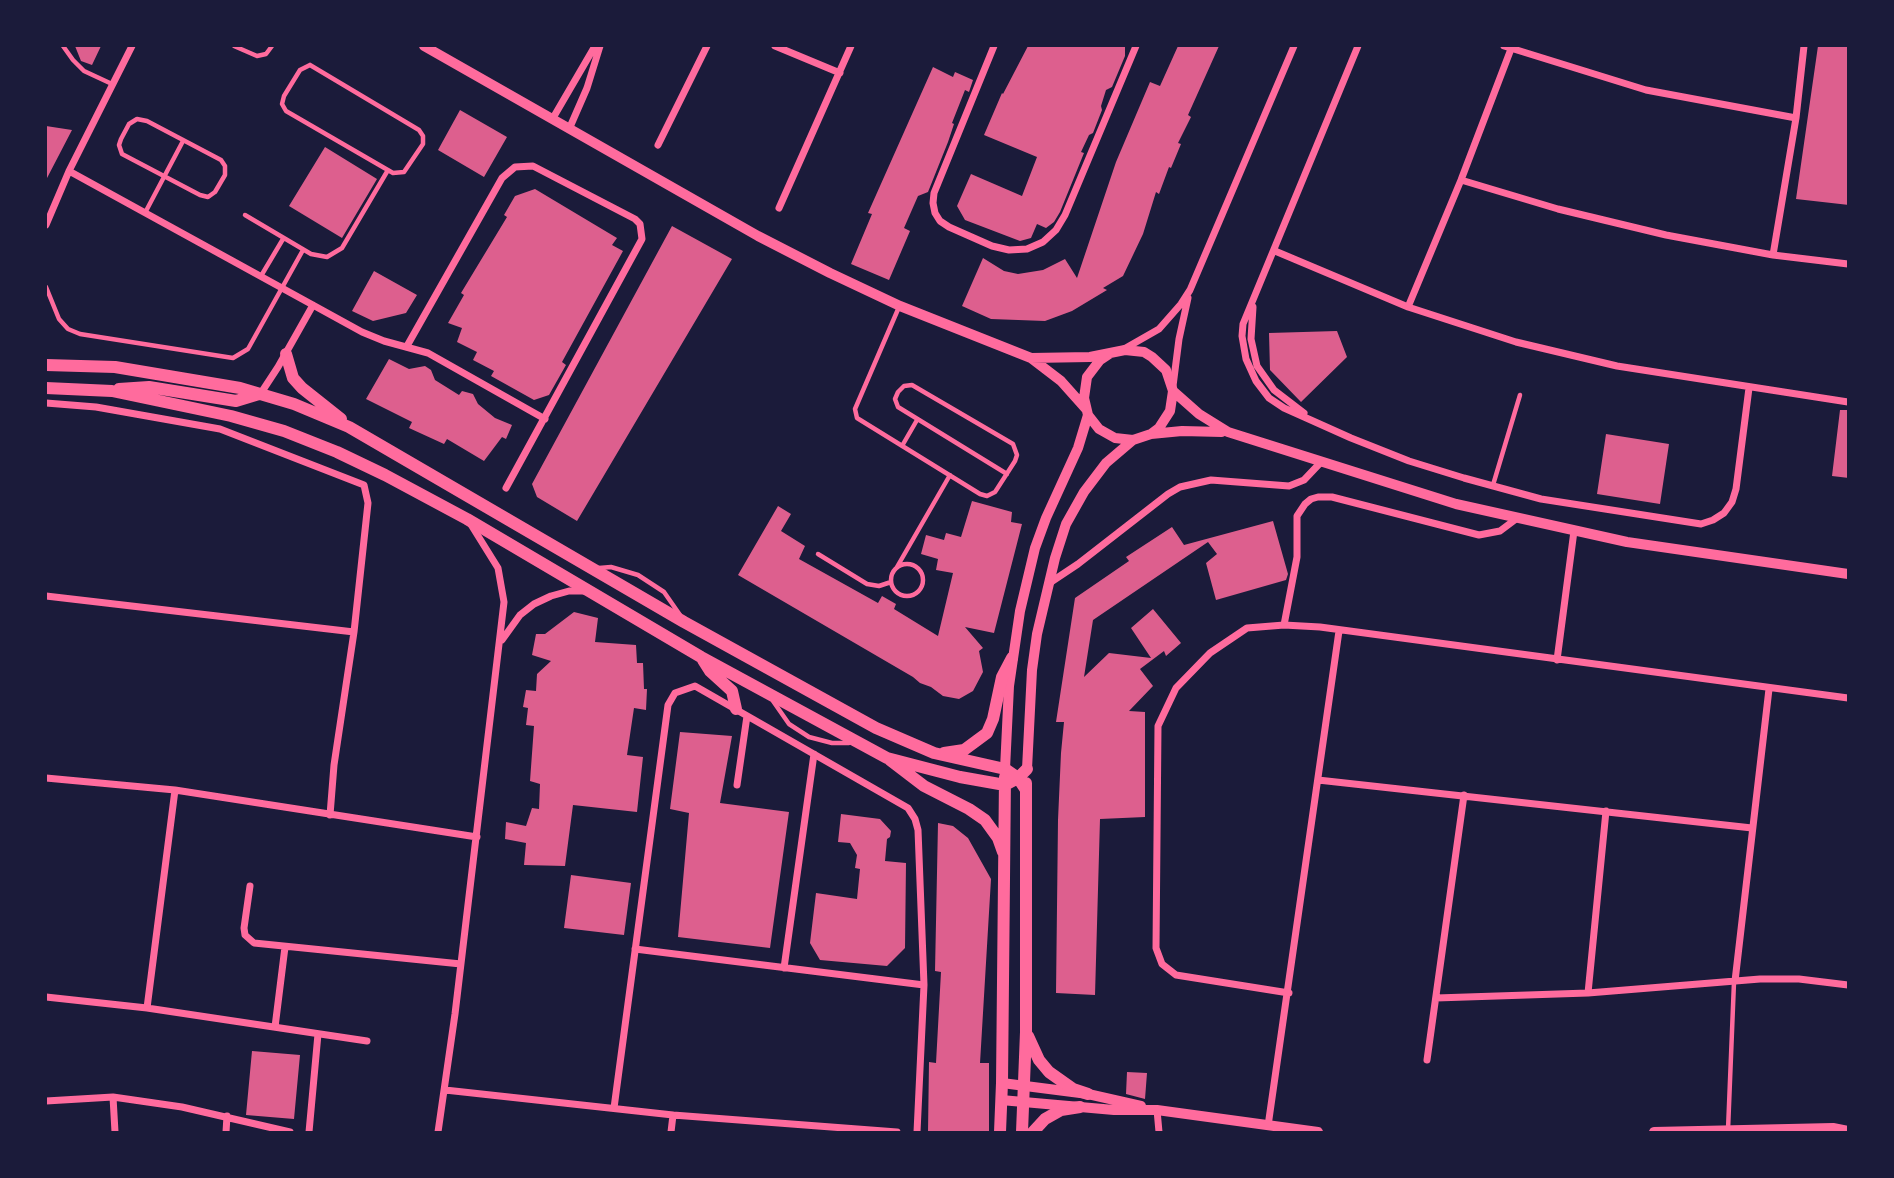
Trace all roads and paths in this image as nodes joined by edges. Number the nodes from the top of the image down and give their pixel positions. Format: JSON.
{"nodes":[{"id":1,"x":63,"y":46,"type":"edge"},
{"id":2,"x":132,"y":46,"type":"edge"},
{"id":3,"x":234,"y":46,"type":"edge"},
{"id":4,"x":272,"y":46,"type":"edge"},
{"id":5,"x":424,"y":46,"type":"edge"},
{"id":6,"x":598,"y":46,"type":"edge"},
{"id":7,"x":707,"y":46,"type":"edge"},
{"id":8,"x":775,"y":46,"type":"edge"},
{"id":9,"x":852,"y":46,"type":"edge"},
{"id":10,"x":994,"y":46,"type":"edge"},
{"id":11,"x":1136,"y":46,"type":"edge"},
{"id":12,"x":1294,"y":46,"type":"edge"},
{"id":13,"x":1358,"y":46,"type":"edge"},
{"id":14,"x":1804,"y":46,"type":"edge"},
{"id":15,"x":1508,"y":47,"type":"edge"},
{"id":16,"x":840,"y":73,"type":"junction"},
{"id":17,"x":112,"y":84,"type":"junction"},
{"id":18,"x":554,"y":118,"type":"junction"},
{"id":19,"x":1796,"y":118,"type":"junction"},
{"id":20,"x":570,"y":127,"type":"junction"},
{"id":21,"x":183,"y":141,"type":"junction"},
{"id":22,"x":658,"y":145,"type":"dead end"},
{"id":23,"x":388,"y":170,"type":"junction"},
{"id":24,"x":69,"y":171,"type":"junction"},
{"id":25,"x":164,"y":177,"type":"junction"},
{"id":26,"x":1461,"y":180,"type":"junction"},
{"id":27,"x":779,"y":208,"type":"dead end"},
{"id":28,"x":145,"y":211,"type":"junction"},
{"id":29,"x":245,"y":215,"type":"dead end"},
{"id":30,"x":46,"y":225,"type":"edge"},
{"id":31,"x":283,"y":239,"type":"junction"},
{"id":32,"x":303,"y":250,"type":"junction"},
{"id":33,"x":1275,"y":251,"type":"junction"},
{"id":34,"x":1773,"y":255,"type":"junction"},
{"id":35,"x":1849,"y":264,"type":"edge"},
{"id":36,"x":261,"y":276,"type":"junction"},
{"id":37,"x":46,"y":287,"type":"edge"},
{"id":38,"x":281,"y":287,"type":"junction"},
{"id":39,"x":1190,"y":290,"type":"junction"},
{"id":40,"x":313,"y":305,"type":"junction"},
{"id":41,"x":900,"y":306,"type":"junction"},
{"id":42,"x":1408,"y":307,"type":"junction"},
{"id":43,"x":407,"y":346,"type":"junction"},
{"id":44,"x":1112,"y":353,"type":"junction"},
{"id":45,"x":286,"y":354,"type":"junction"},
{"id":46,"x":1031,"y":358,"type":"junction"},
{"id":47,"x":46,"y":365,"type":"edge"},
{"id":48,"x":46,"y":388,"type":"edge"},
{"id":49,"x":1749,"y":388,"type":"junction"},
{"id":50,"x":1173,"y":390,"type":"junction"},
{"id":51,"x":112,"y":391,"type":"junction"},
{"id":52,"x":261,"y":393,"type":"junction"},
{"id":53,"x":1520,"y":395,"type":"dead end"},
{"id":54,"x":1849,"y":402,"type":"edge"},
{"id":55,"x":46,"y":404,"type":"edge"},
{"id":56,"x":1087,"y":412,"type":"junction"},
{"id":57,"x":545,"y":419,"type":"junction"},
{"id":58,"x":917,"y":421,"type":"junction"},
{"id":59,"x":349,"y":427,"type":"junction"},
{"id":60,"x":1228,"y":432,"type":"junction"},
{"id":61,"x":1151,"y":434,"type":"junction"},
{"id":62,"x":1133,"y":440,"type":"junction"},
{"id":63,"x":902,"y":446,"type":"junction"},
{"id":64,"x":1322,"y":461,"type":"junction"},
{"id":65,"x":1007,"y":474,"type":"junction"},
{"id":66,"x":950,"y":475,"type":"junction"},
{"id":67,"x":1493,"y":485,"type":"junction"},
{"id":68,"x":506,"y":488,"type":"dead end"},
{"id":69,"x":467,"y":519,"type":"junction"},
{"id":70,"x":1516,"y":519,"type":"junction"},
{"id":71,"x":1574,"y":531,"type":"junction"},
{"id":72,"x":818,"y":554,"type":"dead end"},
{"id":73,"x":897,"y":567,"type":"junction"},
{"id":74,"x":1849,"y":574,"type":"edge"},
{"id":75,"x":891,"y":582,"type":"junction"},
{"id":76,"x":1047,"y":585,"type":"junction"},
{"id":77,"x":587,"y":591,"type":"junction"},
{"id":78,"x":46,"y":596,"type":"edge"},
{"id":79,"x":1284,"y":625,"type":"junction"},
{"id":80,"x":1339,"y":631,"type":"junction"},
{"id":81,"x":354,"y":632,"type":"junction"},
{"id":82,"x":500,"y":644,"type":"junction"},
{"id":83,"x":701,"y":657,"type":"junction"},
{"id":84,"x":1012,"y":657,"type":"junction"},
{"id":85,"x":1557,"y":660,"type":"junction"},
{"id":86,"x":1769,"y":689,"type":"junction"},
{"id":87,"x":770,"y":694,"type":"junction"},
{"id":88,"x":1849,"y":698,"type":"edge"},
{"id":89,"x":741,"y":712,"type":"junction"},
{"id":90,"x":855,"y":742,"type":"junction"},
{"id":91,"x":934,"y":753,"type":"junction"},
{"id":92,"x":814,"y":754,"type":"junction"},
{"id":93,"x":887,"y":758,"type":"junction"},
{"id":94,"x":1005,"y":769,"type":"junction"},
{"id":95,"x":46,"y":778,"type":"edge"},
{"id":96,"x":1024,"y":779,"type":"junction"},
{"id":97,"x":1318,"y":780,"type":"junction"},
{"id":98,"x":737,"y":785,"type":"dead end"},
{"id":99,"x":1005,"y":785,"type":"junction"},
{"id":100,"x":175,"y":790,"type":"junction"},
{"id":101,"x":1464,"y":795,"type":"junction"},
{"id":102,"x":1606,"y":811,"type":"junction"},
{"id":103,"x":330,"y":815,"type":"junction"},
{"id":104,"x":1752,"y":828,"type":"junction"},
{"id":105,"x":477,"y":837,"type":"junction"},
{"id":106,"x":1005,"y":859,"type":"junction"},
{"id":107,"x":250,"y":886,"type":"dead end"},
{"id":108,"x":285,"y":947,"type":"junction"},
{"id":109,"x":635,"y":949,"type":"junction"},
{"id":110,"x":461,"y":964,"type":"junction"},
{"id":111,"x":784,"y":968,"type":"junction"},
{"id":112,"x":1735,"y":981,"type":"junction"},
{"id":113,"x":924,"y":985,"type":"junction"},
{"id":114,"x":1849,"y":985,"type":"edge"},
{"id":115,"x":1289,"y":993,"type":"junction"},
{"id":116,"x":1588,"y":993,"type":"junction"},
{"id":117,"x":46,"y":997,"type":"edge"},
{"id":118,"x":1436,"y":998,"type":"junction"},
{"id":119,"x":147,"y":1009,"type":"junction"},
{"id":120,"x":275,"y":1027,"type":"junction"},
{"id":121,"x":1026,"y":1032,"type":"junction"},
{"id":122,"x":318,"y":1034,"type":"junction"},
{"id":123,"x":367,"y":1041,"type":"dead end"},
{"id":124,"x":1427,"y":1060,"type":"dead end"},
{"id":125,"x":1002,"y":1083,"type":"junction"},
{"id":126,"x":1024,"y":1086,"type":"junction"},
{"id":127,"x":445,"y":1090,"type":"junction"},
{"id":128,"x":1088,"y":1094,"type":"junction"},
{"id":129,"x":113,"y":1097,"type":"junction"},
{"id":130,"x":1001,"y":1100,"type":"junction"},
{"id":131,"x":46,"y":1101,"type":"edge"},
{"id":132,"x":1024,"y":1102,"type":"junction"},
{"id":133,"x":1080,"y":1107,"type":"junction"},
{"id":134,"x":614,"y":1108,"type":"junction"},
{"id":135,"x":1157,"y":1110,"type":"junction"},
{"id":136,"x":673,"y":1115,"type":"junction"},
{"id":137,"x":227,"y":1116,"type":"junction"},
{"id":138,"x":1268,"y":1126,"type":"junction"},
{"id":139,"x":1728,"y":1130,"type":"junction"},
{"id":140,"x":1849,"y":1131,"type":"edge"},
{"id":141,"x":115,"y":1132,"type":"edge"},
{"id":142,"x":226,"y":1132,"type":"edge"},
{"id":143,"x":290,"y":1132,"type":"edge"},
{"id":144,"x":309,"y":1132,"type":"edge"},
{"id":145,"x":438,"y":1132,"type":"edge"},
{"id":146,"x":671,"y":1132,"type":"edge"},
{"id":147,"x":897,"y":1132,"type":"edge"},
{"id":148,"x":918,"y":1132,"type":"edge"},
{"id":149,"x":1000,"y":1132,"type":"edge"},
{"id":150,"x":1022,"y":1132,"type":"edge"},
{"id":151,"x":1033,"y":1132,"type":"edge"},
{"id":152,"x":1159,"y":1132,"type":"edge"},
{"id":153,"x":1318,"y":1132,"type":"edge"},
{"id":154,"x":1654,"y":1132,"type":"edge"}],
"edges":[{"from":1,"to":17,"type":"lane"},
{"from":2,"to":17,"type":"street"},
{"from":3,"to":4,"type":"lane"},
{"from":5,"to":18,"type":"street"},
{"from":6,"to":18,"type":"street"},
{"from":6,"to":20,"type":"street"},
{"from":7,"to":22,"type":"street"},
{"from":8,"to":16,"type":"street"},
{"from":9,"to":16,"type":"street"},
{"from":10,"to":11,"type":"street"},
{"from":12,"to":39,"type":"street"},
{"from":13,"to":33,"type":"street"},
{"from":14,"to":19,"type":"street"},
{"from":15,"to":19,"type":"street"},
{"from":15,"to":26,"type":"street"},
{"from":16,"to":27,"type":"street"},
{"from":17,"to":24,"type":"street"},
{"from":18,"to":20,"type":"street"},
{"from":19,"to":34,"type":"street"},
{"from":20,"to":41,"type":"street"},
{"from":21,"to":25,"type":"lane"},
{"from":21,"to":25,"type":"lane"},
{"from":21,"to":25,"type":"lane"},
{"from":23,"to":23,"type":"lane"},
{"from":23,"to":32,"type":"lane"},
{"from":24,"to":28,"type":"street"},
{"from":24,"to":30,"type":"street"},
{"from":25,"to":28,"type":"lane"},
{"from":26,"to":34,"type":"street"},
{"from":26,"to":42,"type":"street"},
{"from":28,"to":36,"type":"street"},
{"from":29,"to":31,"type":"lane"},
{"from":31,"to":32,"type":"lane"},
{"from":31,"to":36,"type":"lane"},
{"from":32,"to":38,"type":"lane"},
{"from":33,"to":42,"type":"street"},
{"from":33,"to":67,"type":"street"},
{"from":34,"to":35,"type":"street"},
{"from":36,"to":38,"type":"street"},
{"from":37,"to":38,"type":"lane"},
{"from":38,"to":40,"type":"street"},
{"from":39,"to":44,"type":"street"},
{"from":39,"to":50,"type":"street"},
{"from":40,"to":43,"type":"street"},
{"from":40,"to":45,"type":"street"},
{"from":41,"to":46,"type":"street"},
{"from":41,"to":63,"type":"lane"},
{"from":42,"to":49,"type":"street"},
{"from":43,"to":57,"type":"street"},
{"from":43,"to":57,"type":"street"},
{"from":44,"to":46,"type":"street"},
{"from":44,"to":50,"type":"street"},
{"from":44,"to":56,"type":"street"},
{"from":45,"to":52,"type":"street"},
{"from":45,"to":59,"type":"main road"},
{"from":46,"to":56,"type":"street"},
{"from":47,"to":52,"type":"main road"},
{"from":48,"to":51,"type":"main road"},
{"from":49,"to":54,"type":"street"},
{"from":49,"to":67,"type":"street"},
{"from":50,"to":60,"type":"street"},
{"from":50,"to":61,"type":"street"},
{"from":51,"to":52,"type":"main road"},
{"from":51,"to":69,"type":"main road"},
{"from":52,"to":59,"type":"main road"},
{"from":53,"to":67,"type":"lane"},
{"from":55,"to":81,"type":"street"},
{"from":56,"to":62,"type":"street"},
{"from":56,"to":84,"type":"street"},
{"from":57,"to":68,"type":"street"},
{"from":58,"to":63,"type":"lane"},
{"from":58,"to":65,"type":"lane"},
{"from":58,"to":65,"type":"lane"},
{"from":59,"to":91,"type":"main road"},
{"from":60,"to":61,"type":"street"},
{"from":60,"to":64,"type":"street"},
{"from":61,"to":62,"type":"street"},
{"from":62,"to":76,"type":"street"},
{"from":63,"to":66,"type":"lane"},
{"from":64,"to":70,"type":"street"},
{"from":64,"to":76,"type":"street"},
{"from":65,"to":66,"type":"lane"},
{"from":66,"to":73,"type":"lane"},
{"from":69,"to":77,"type":"main road"},
{"from":69,"to":82,"type":"street"},
{"from":70,"to":71,"type":"street"},
{"from":70,"to":79,"type":"street"},
{"from":71,"to":74,"type":"street"},
{"from":71,"to":85,"type":"street"},
{"from":72,"to":75,"type":"lane"},
{"from":73,"to":75,"type":"lane"},
{"from":73,"to":75,"type":"lane"},
{"from":76,"to":96,"type":"street"},
{"from":77,"to":82,"type":"street"},
{"from":77,"to":83,"type":"main road"},
{"from":78,"to":81,"type":"street"},
{"from":79,"to":80,"type":"street"},
{"from":79,"to":115,"type":"street"},
{"from":80,"to":85,"type":"street"},
{"from":80,"to":97,"type":"street"},
{"from":81,"to":103,"type":"street"},
{"from":82,"to":105,"type":"street"},
{"from":83,"to":87,"type":"main road"},
{"from":83,"to":89,"type":"main road"},
{"from":84,"to":91,"type":"main road"},
{"from":84,"to":94,"type":"street"},
{"from":85,"to":86,"type":"street"},
{"from":86,"to":88,"type":"street"},
{"from":86,"to":104,"type":"street"},
{"from":87,"to":90,"type":"main road"},
{"from":87,"to":90,"type":"lane"},
{"from":89,"to":92,"type":"street"},
{"from":89,"to":98,"type":"street"},
{"from":89,"to":109,"type":"street"},
{"from":90,"to":93,"type":"main road"},
{"from":91,"to":94,"type":"main road"},
{"from":92,"to":111,"type":"street"},
{"from":92,"to":113,"type":"street"},
{"from":93,"to":99,"type":"main road"},
{"from":93,"to":106,"type":"main road"},
{"from":94,"to":96,"type":"main road"},
{"from":94,"to":99,"type":"main road"},
{"from":95,"to":100,"type":"street"},
{"from":96,"to":99,"type":"main road"},
{"from":96,"to":121,"type":"main road"},
{"from":97,"to":101,"type":"street"},
{"from":97,"to":115,"type":"street"},
{"from":99,"to":106,"type":"main road"},
{"from":100,"to":103,"type":"street"},
{"from":100,"to":119,"type":"street"},
{"from":101,"to":102,"type":"street"},
{"from":101,"to":118,"type":"street"},
{"from":102,"to":104,"type":"street"},
{"from":102,"to":116,"type":"street"},
{"from":103,"to":105,"type":"street"},
{"from":104,"to":112,"type":"street"},
{"from":105,"to":110,"type":"street"},
{"from":106,"to":125,"type":"main road"},
{"from":107,"to":108,"type":"street"},
{"from":108,"to":110,"type":"street"},
{"from":108,"to":120,"type":"street"},
{"from":109,"to":111,"type":"street"},
{"from":109,"to":134,"type":"street"},
{"from":110,"to":127,"type":"street"},
{"from":111,"to":113,"type":"street"},
{"from":112,"to":114,"type":"street"},
{"from":112,"to":116,"type":"street"},
{"from":112,"to":139,"type":"lane"},
{"from":113,"to":148,"type":"street"},
{"from":115,"to":138,"type":"street"},
{"from":116,"to":118,"type":"street"},
{"from":117,"to":119,"type":"street"},
{"from":118,"to":124,"type":"street"},
{"from":119,"to":120,"type":"street"},
{"from":120,"to":122,"type":"street"},
{"from":121,"to":126,"type":"main road"},
{"from":121,"to":128,"type":"main road"},
{"from":122,"to":123,"type":"street"},
{"from":122,"to":144,"type":"street"},
{"from":125,"to":126,"type":"street"},
{"from":125,"to":130,"type":"main road"},
{"from":126,"to":128,"type":"street"},
{"from":126,"to":132,"type":"main road"},
{"from":127,"to":134,"type":"street"},
{"from":127,"to":145,"type":"street"},
{"from":128,"to":135,"type":"street"},
{"from":129,"to":131,"type":"street"},
{"from":129,"to":137,"type":"street"},
{"from":129,"to":141,"type":"street"},
{"from":130,"to":132,"type":"street"},
{"from":130,"to":149,"type":"main road"},
{"from":132,"to":133,"type":"street"},
{"from":132,"to":150,"type":"main road"},
{"from":133,"to":135,"type":"street"},
{"from":133,"to":151,"type":"main road"},
{"from":134,"to":136,"type":"street"},
{"from":135,"to":138,"type":"street"},
{"from":135,"to":152,"type":"street"},
{"from":136,"to":146,"type":"street"},
{"from":136,"to":147,"type":"street"},
{"from":137,"to":142,"type":"street"},
{"from":137,"to":143,"type":"street"},
{"from":138,"to":153,"type":"street"},
{"from":139,"to":140,"type":"street"},
{"from":139,"to":154,"type":"street"}]}
